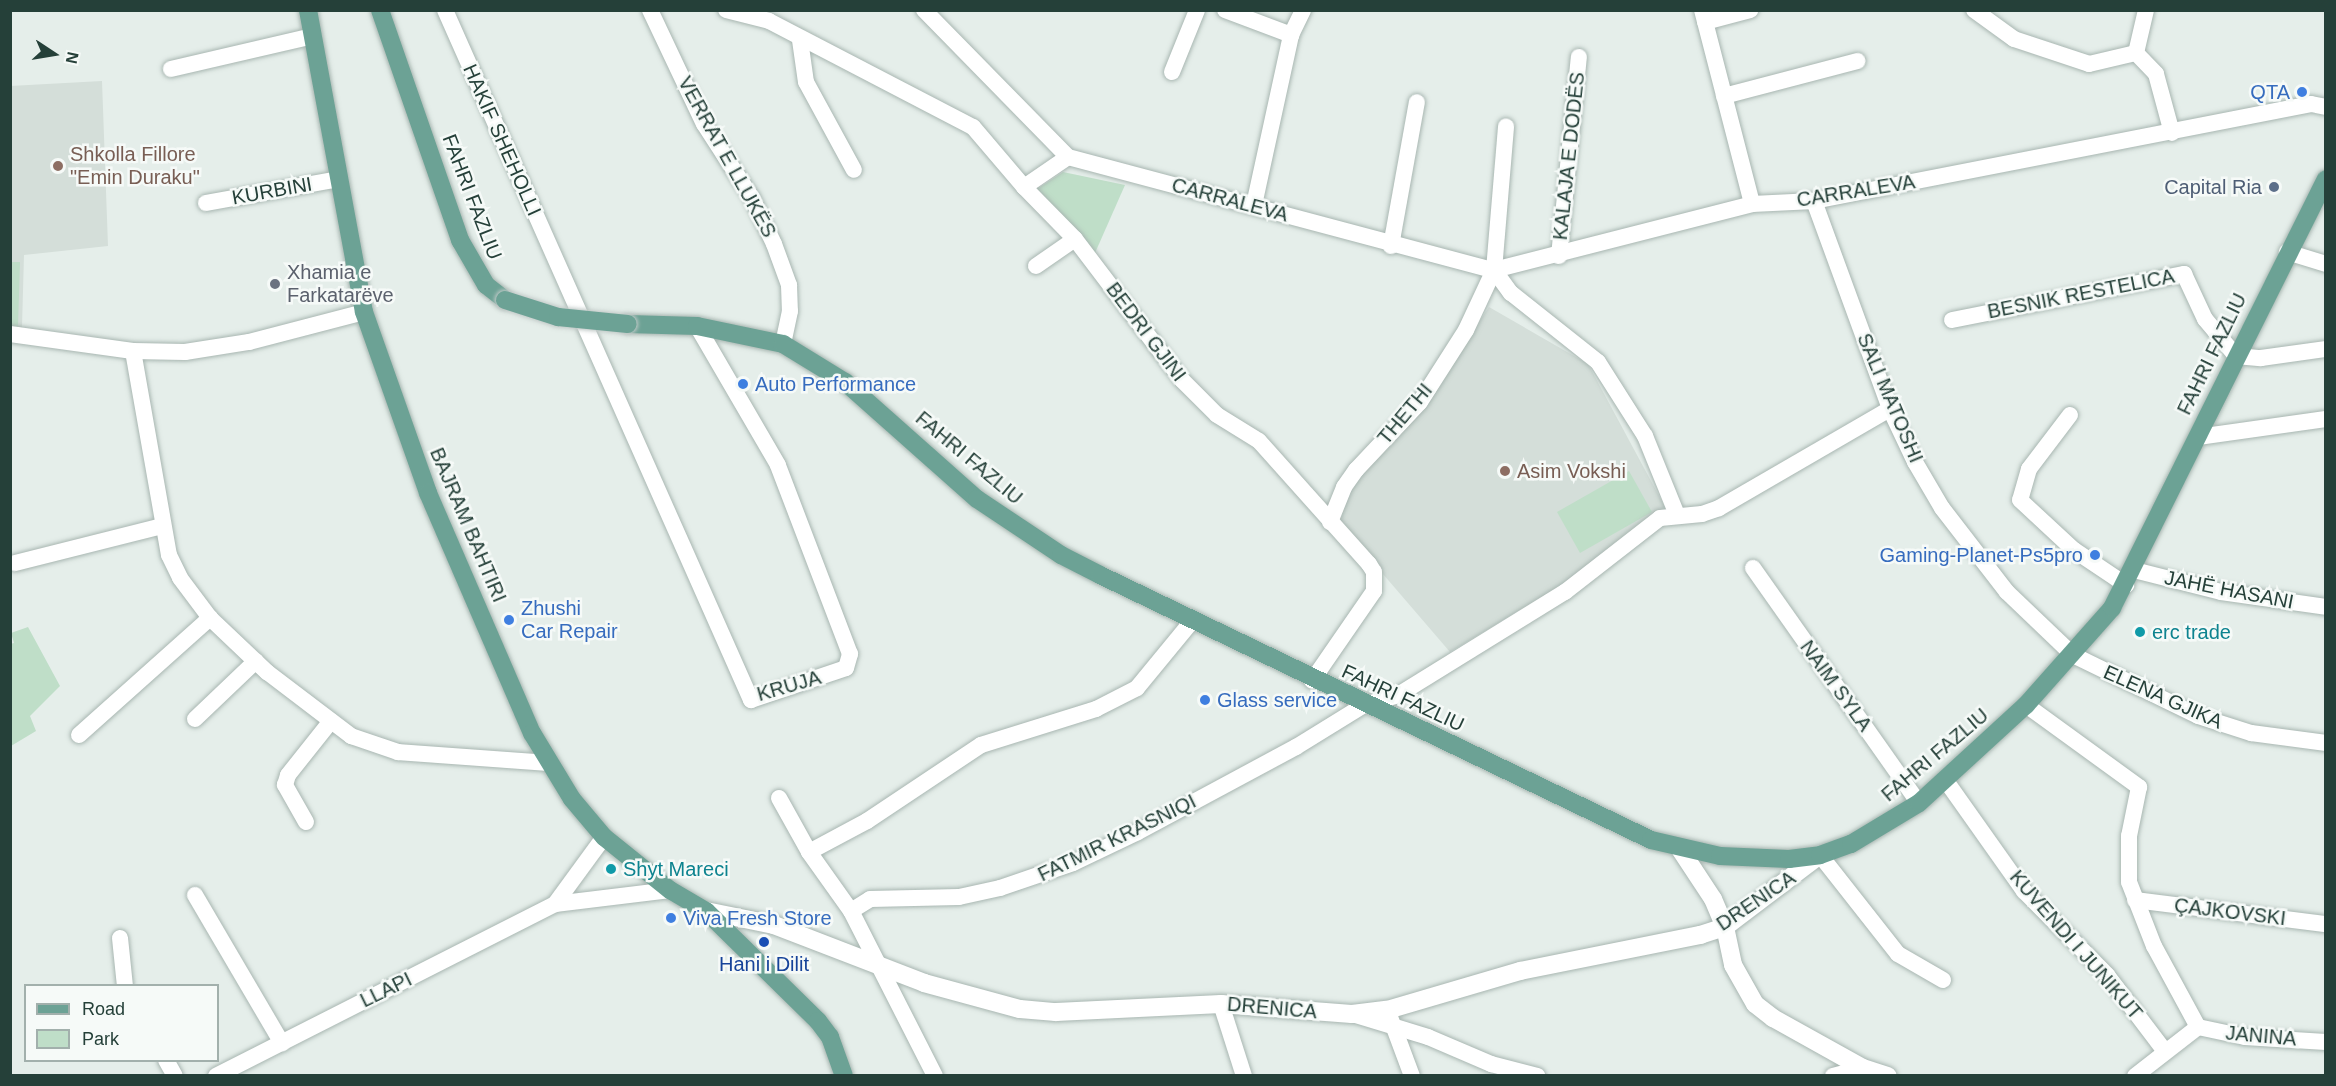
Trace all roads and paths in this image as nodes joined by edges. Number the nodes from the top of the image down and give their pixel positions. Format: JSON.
{"nodes":[{"id":1,"x":308,"y":10,"type":"edge"},
{"id":2,"x":380,"y":10,"type":"edge"},
{"id":3,"x":445,"y":10,"type":"edge"},
{"id":4,"x":650,"y":10,"type":"edge"},
{"id":5,"x":726,"y":10,"type":"edge"},
{"id":6,"x":924,"y":10,"type":"edge"},
{"id":7,"x":1197,"y":10,"type":"edge"},
{"id":8,"x":1225,"y":10,"type":"edge"},
{"id":9,"x":1303,"y":10,"type":"edge"},
{"id":10,"x":1750,"y":10,"type":"edge"},
{"id":11,"x":1974,"y":10,"type":"edge"},
{"id":12,"x":2146,"y":10,"type":"edge"},
{"id":13,"x":1703,"y":16,"type":"edge"},
{"id":14,"x":1291,"y":35,"type":"junction"},
{"id":15,"x":313,"y":36,"type":"junction"},
{"id":16,"x":800,"y":40,"type":"junction"},
{"id":17,"x":2136,"y":53,"type":"junction"},
{"id":18,"x":1579,"y":57,"type":"dead end"},
{"id":19,"x":1857,"y":61,"type":"dead end"},
{"id":20,"x":171,"y":69,"type":"dead end"},
{"id":21,"x":1173,"y":72,"type":"dead end"},
{"id":22,"x":1724,"y":96,"type":"junction"},
{"id":23,"x":1417,"y":102,"type":"dead end"},
{"id":24,"x":2325,"y":107,"type":"edge"},
{"id":25,"x":1506,"y":126,"type":"dead end"},
{"id":26,"x":2172,"y":133,"type":"junction"},
{"id":27,"x":1068,"y":157,"type":"junction"},
{"id":28,"x":854,"y":170,"type":"dead end"},
{"id":29,"x":339,"y":179,"type":"junction"},
{"id":30,"x":2325,"y":179,"type":"edge"},
{"id":31,"x":1024,"y":187,"type":"junction"},
{"id":32,"x":1814,"y":201,"type":"junction"},
{"id":33,"x":206,"y":203,"type":"dead end"},
{"id":34,"x":1752,"y":204,"type":"junction"},
{"id":35,"x":1254,"y":205,"type":"junction"},
{"id":36,"x":1075,"y":239,"type":"junction"},
{"id":37,"x":1391,"y":246,"type":"junction"},
{"id":38,"x":2287,"y":252,"type":"junction"},
{"id":39,"x":1559,"y":256,"type":"junction"},
{"id":40,"x":2325,"y":264,"type":"edge"},
{"id":41,"x":1036,"y":266,"type":"dead end"},
{"id":42,"x":559,"y":270,"type":"joint"},
{"id":43,"x":1494,"y":270,"type":"junction"},
{"id":44,"x":364,"y":312,"type":"junction"},
{"id":45,"x":1952,"y":320,"type":"dead end"},
{"id":46,"x":697,"y":326,"type":"junction"},
{"id":47,"x":10,"y":334,"type":"edge"},
{"id":48,"x":783,"y":344,"type":"junction"},
{"id":49,"x":2325,"y":350,"type":"edge"},
{"id":50,"x":133,"y":351,"type":"junction"},
{"id":51,"x":2236,"y":356,"type":"junction"},
{"id":52,"x":1890,"y":409,"type":"junction"},
{"id":53,"x":2070,"y":415,"type":"dead end"},
{"id":54,"x":2325,"y":418,"type":"edge"},
{"id":55,"x":2198,"y":437,"type":"junction"},
{"id":56,"x":1677,"y":515,"type":"junction"},
{"id":57,"x":1330,"y":522,"type":"junction"},
{"id":58,"x":162,"y":526,"type":"junction"},
{"id":59,"x":15,"y":563,"type":"dead end"},
{"id":60,"x":1753,"y":568,"type":"dead end"},
{"id":61,"x":2130,"y":578,"type":"junction"},
{"id":62,"x":2325,"y":607,"type":"edge"},
{"id":63,"x":210,"y":618,"type":"junction"},
{"id":64,"x":1192,"y":621,"type":"junction"},
{"id":65,"x":2073,"y":655,"type":"junction"},
{"id":66,"x":256,"y":661,"type":"junction"},
{"id":67,"x":1312,"y":681,"type":"junction"},
{"id":68,"x":1364,"y":705,"type":"junction"},
{"id":69,"x":2026,"y":705,"type":"junction"},
{"id":70,"x":195,"y":719,"type":"dead end"},
{"id":71,"x":331,"y":721,"type":"junction"},
{"id":72,"x":79,"y":735,"type":"dead end"},
{"id":73,"x":2325,"y":743,"type":"edge"},
{"id":74,"x":548,"y":763,"type":"junction"},
{"id":75,"x":1946,"y":781,"type":"junction"},
{"id":76,"x":780,"y":798,"type":"dead end"},
{"id":77,"x":1919,"y":803,"type":"junction"},
{"id":78,"x":306,"y":822,"type":"dead end"},
{"id":79,"x":604,"y":837,"type":"junction"},
{"id":80,"x":1680,"y":849,"type":"junction"},
{"id":81,"x":809,"y":852,"type":"junction"},
{"id":82,"x":1820,"y":855,"type":"junction"},
{"id":83,"x":670,"y":890,"type":"junction"},
{"id":84,"x":195,"y":895,"type":"dead end"},
{"id":85,"x":2135,"y":900,"type":"junction"},
{"id":86,"x":555,"y":904,"type":"junction"},
{"id":87,"x":706,"y":911,"type":"junction"},
{"id":88,"x":851,"y":911,"type":"junction"},
{"id":89,"x":2325,"y":924,"type":"edge"},
{"id":90,"x":1725,"y":927,"type":"junction"},
{"id":91,"x":120,"y":938,"type":"dead end"},
{"id":92,"x":878,"y":966,"type":"junction"},
{"id":93,"x":1943,"y":980,"type":"dead end"},
{"id":94,"x":125,"y":984,"type":"edge"},
{"id":95,"x":1221,"y":1004,"type":"junction"},
{"id":96,"x":1390,"y":1017,"type":"junction"},
{"id":97,"x":2198,"y":1027,"type":"junction"},
{"id":98,"x":2325,"y":1042,"type":"edge"},
{"id":99,"x":282,"y":1043,"type":"junction"},
{"id":100,"x":2164,"y":1050,"type":"junction"},
{"id":101,"x":167,"y":1062,"type":"edge"},
{"id":102,"x":1863,"y":1068,"type":"junction"},
{"id":103,"x":1493,"y":1070,"type":"edge"},
{"id":104,"x":175,"y":1076,"type":"edge"},
{"id":105,"x":216,"y":1076,"type":"edge"},
{"id":106,"x":844,"y":1076,"type":"edge"},
{"id":107,"x":935,"y":1076,"type":"edge"},
{"id":108,"x":1244,"y":1076,"type":"edge"},
{"id":109,"x":1412,"y":1076,"type":"edge"},
{"id":110,"x":1537,"y":1076,"type":"edge"},
{"id":111,"x":1833,"y":1076,"type":"edge"},
{"id":112,"x":1888,"y":1076,"type":"edge"},
{"id":113,"x":2135,"y":1076,"type":"edge"}],
"edges":[{"from":1,"to":15,"type":"main road","name":"BAJRAM BAHTIRI"},
{"from":2,"to":46,"type":"main road","name":"FAHRI FAZLIU","bridge":true},
{"from":3,"to":42,"type":"street","name":"HAKIF SHEHOLLI"},
{"from":4,"to":48,"type":"street","name":"VERRAT E LLUKËS"},
{"from":5,"to":16,"type":"street","name":"BEDRI GJINI"},
{"from":6,"to":27,"type":"street"},
{"from":7,"to":21,"type":"street"},
{"from":8,"to":14,"type":"street"},
{"from":9,"to":14,"type":"street"},
{"from":10,"to":13,"type":"street"},
{"from":11,"to":17,"type":"street"},
{"from":12,"to":17,"type":"street"},
{"from":13,"to":22,"type":"street"},
{"from":14,"to":35,"type":"street"},
{"from":15,"to":20,"type":"street"},
{"from":15,"to":29,"type":"main road","name":"BAJRAM BAHTIRI"},
{"from":16,"to":28,"type":"street"},
{"from":16,"to":31,"type":"street","name":"BEDRI GJINI"},
{"from":17,"to":26,"type":"street"},
{"from":18,"to":39,"type":"street","name":"KALAJA E DODËS"},
{"from":19,"to":22,"type":"street"},
{"from":22,"to":34,"type":"street"},
{"from":23,"to":37,"type":"street"},
{"from":24,"to":26,"type":"street","name":"CARRALEVA"},
{"from":25,"to":43,"type":"street"},
{"from":26,"to":32,"type":"street","name":"CARRALEVA"},
{"from":27,"to":31,"type":"street"},
{"from":27,"to":35,"type":"street","name":"CARRALEVA"},
{"from":29,"to":33,"type":"street","name":"KURBINI"},
{"from":29,"to":44,"type":"main road","name":"BAJRAM BAHTIRI"},
{"from":30,"to":38,"type":"main road","name":"FAHRI FAZLIU"},
{"from":31,"to":36,"type":"street","name":"BEDRI GJINI"},
{"from":32,"to":34,"type":"street","name":"CARRALEVA"},
{"from":32,"to":52,"type":"street","name":"SALI MATOSHI"},
{"from":34,"to":39,"type":"street","name":"CARRALEVA"},
{"from":35,"to":37,"type":"street","name":"CARRALEVA"},
{"from":36,"to":41,"type":"street"},
{"from":36,"to":57,"type":"street","name":"BEDRI GJINI"},
{"from":37,"to":43,"type":"street","name":"CARRALEVA"},
{"from":38,"to":40,"type":"street"},
{"from":38,"to":51,"type":"main road","name":"FAHRI FAZLIU"},
{"from":39,"to":43,"type":"street","name":"CARRALEVA"},
{"from":42,"to":46,"type":"street","name":"KRUJA"},
{"from":43,"to":56,"type":"street"},
{"from":43,"to":57,"type":"street","name":"THETHI"},
{"from":44,"to":50,"type":"street"},
{"from":44,"to":74,"type":"main road","name":"BAJRAM BAHTIRI"},
{"from":45,"to":51,"type":"street","name":"BESNIK RESTELICA"},
{"from":46,"to":48,"type":"main road","name":"FAHRI FAZLIU"},
{"from":47,"to":50,"type":"street"},
{"from":48,"to":64,"type":"main road","name":"FAHRI FAZLIU"},
{"from":49,"to":51,"type":"street"},
{"from":50,"to":58,"type":"street"},
{"from":51,"to":55,"type":"main road","name":"FAHRI FAZLIU"},
{"from":52,"to":56,"type":"street","name":"FATMIR KRASNIQI"},
{"from":52,"to":65,"type":"street","name":"SALI MATOSHI"},
{"from":53,"to":61,"type":"street","name":"JAHË HASANI"},
{"from":54,"to":55,"type":"street"},
{"from":55,"to":61,"type":"main road","name":"FAHRI FAZLIU"},
{"from":56,"to":68,"type":"street","name":"FATMIR KRASNIQI"},
{"from":57,"to":67,"type":"street","name":"BEDRI GJINI"},
{"from":58,"to":59,"type":"street"},
{"from":58,"to":63,"type":"street"},
{"from":60,"to":77,"type":"street","name":"NAIM SYLA"},
{"from":61,"to":62,"type":"street","name":"JAHË HASANI"},
{"from":61,"to":65,"type":"main road","name":"FAHRI FAZLIU"},
{"from":63,"to":66,"type":"street"},
{"from":63,"to":72,"type":"street"},
{"from":64,"to":67,"type":"main road","name":"FAHRI FAZLIU"},
{"from":64,"to":81,"type":"street"},
{"from":65,"to":69,"type":"main road","name":"FAHRI FAZLIU"},
{"from":65,"to":73,"type":"street","name":"ELENA GJIKA"},
{"from":66,"to":70,"type":"street"},
{"from":66,"to":71,"type":"street"},
{"from":67,"to":68,"type":"main road","name":"FAHRI FAZLIU"},
{"from":68,"to":80,"type":"main road","name":"FAHRI FAZLIU"},
{"from":68,"to":88,"type":"street","name":"FATMIR KRASNIQI"},
{"from":69,"to":75,"type":"main road","name":"FAHRI FAZLIU"},
{"from":69,"to":85,"type":"street"},
{"from":71,"to":74,"type":"street"},
{"from":71,"to":78,"type":"street"},
{"from":74,"to":79,"type":"main road","name":"BAJRAM BAHTIRI"},
{"from":75,"to":77,"type":"main road","name":"FAHRI FAZLIU"},
{"from":75,"to":100,"type":"street","name":"KUVENDI I JUNIKUT"},
{"from":76,"to":81,"type":"street"},
{"from":77,"to":82,"type":"main road","name":"FAHRI FAZLIU"},
{"from":79,"to":83,"type":"main road","name":"BAJRAM BAHTIRI"},
{"from":79,"to":86,"type":"street","name":"LLAPI"},
{"from":80,"to":82,"type":"main road","name":"FAHRI FAZLIU"},
{"from":80,"to":90,"type":"street"},
{"from":81,"to":88,"type":"street"},
{"from":82,"to":90,"type":"street","name":"DRENICA"},
{"from":82,"to":93,"type":"street"},
{"from":83,"to":86,"type":"street","name":"LLAPI"},
{"from":83,"to":87,"type":"main road","name":"BAJRAM BAHTIRI"},
{"from":84,"to":99,"type":"street"},
{"from":85,"to":89,"type":"street","name":"ÇAJKOVSKI"},
{"from":85,"to":97,"type":"street"},
{"from":86,"to":99,"type":"street","name":"LLAPI"},
{"from":87,"to":92,"type":"street","name":"DRENICA"},
{"from":87,"to":106,"type":"main road","name":"BAJRAM BAHTIRI"},
{"from":88,"to":92,"type":"street"},
{"from":90,"to":96,"type":"street","name":"DRENICA"},
{"from":90,"to":102,"type":"street"},
{"from":91,"to":94,"type":"street"},
{"from":92,"to":95,"type":"street","name":"DRENICA"},
{"from":92,"to":107,"type":"street"},
{"from":95,"to":96,"type":"street","name":"DRENICA"},
{"from":95,"to":108,"type":"street"},
{"from":96,"to":103,"type":"street"},
{"from":96,"to":109,"type":"street"},
{"from":97,"to":98,"type":"street","name":"JANINA"},
{"from":97,"to":100,"type":"street"},
{"from":99,"to":105,"type":"street","name":"LLAPI"},
{"from":100,"to":113,"type":"street"},
{"from":101,"to":104,"type":"street"},
{"from":102,"to":111,"type":"street"},
{"from":102,"to":112,"type":"street"},
{"from":103,"to":110,"type":"street"}]}
